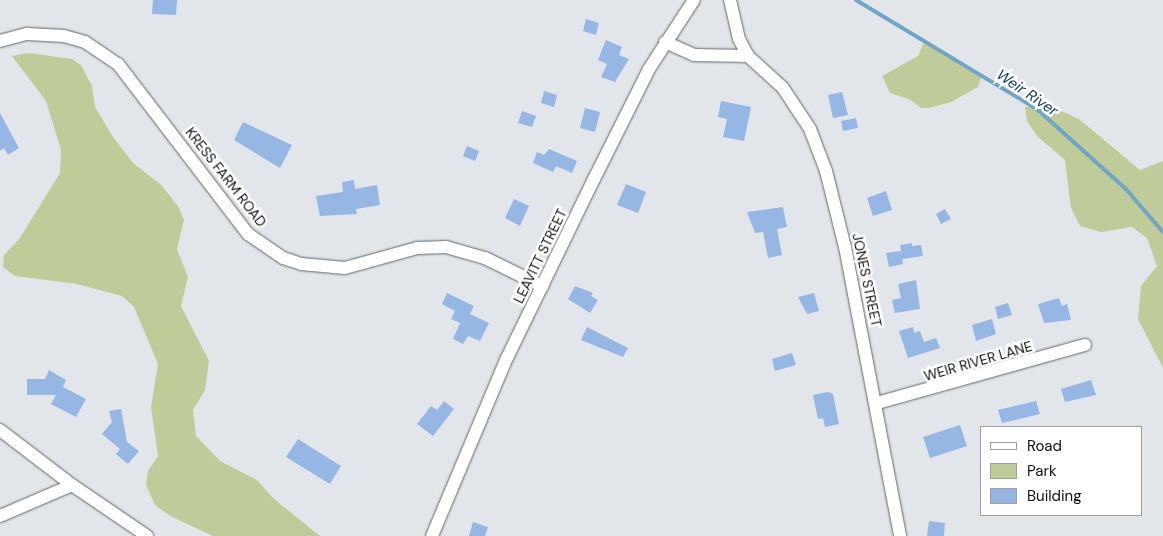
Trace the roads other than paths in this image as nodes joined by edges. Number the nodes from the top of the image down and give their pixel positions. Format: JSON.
{"nodes":[{"id":1,"x":694,"y":0,"type":"edge"},
{"id":2,"x":730,"y":0,"type":"edge"},
{"id":3,"x":0,"y":40,"type":"edge"},
{"id":4,"x":665,"y":42,"type":"junction"},
{"id":5,"x":748,"y":56,"type":"junction"},
{"id":6,"x":542,"y":286,"type":"junction"},
{"id":7,"x":1086,"y":345,"type":"dead end"},
{"id":8,"x":877,"y":403,"type":"junction"},
{"id":9,"x":0,"y":430,"type":"edge"},
{"id":10,"x":72,"y":486,"type":"junction"},
{"id":11,"x":0,"y":516,"type":"edge"},
{"id":12,"x":146,"y":536,"type":"edge"},
{"id":13,"x":432,"y":536,"type":"edge"},
{"id":14,"x":900,"y":536,"type":"edge"}],
"edges":[{"from":1,"to":4,"type":"street","name":"LEAVITT STREET"},
{"from":2,"to":5,"type":"street","name":"JONES STREET"},
{"from":3,"to":6,"type":"street","name":"KRESS FARM ROAD"},
{"from":4,"to":5,"type":"street"},
{"from":4,"to":6,"type":"street","name":"LEAVITT STREET"},
{"from":5,"to":8,"type":"street","name":"JONES STREET"},
{"from":6,"to":13,"type":"street","name":"LEAVITT STREET"},
{"from":7,"to":8,"type":"street","name":"WEIR RIVER LANE"},
{"from":8,"to":14,"type":"street","name":"JONES STREET"},
{"from":9,"to":10,"type":"street"},
{"from":10,"to":11,"type":"street"},
{"from":10,"to":12,"type":"street"}]}
